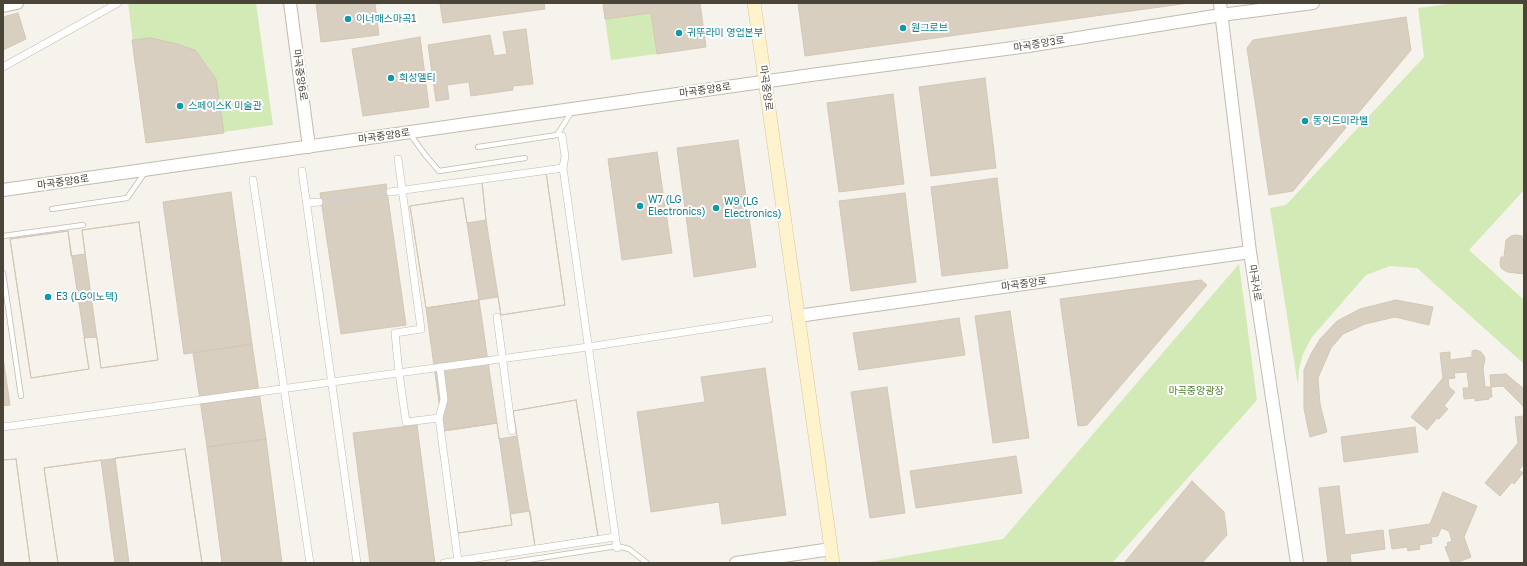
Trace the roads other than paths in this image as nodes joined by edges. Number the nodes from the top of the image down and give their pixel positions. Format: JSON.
{"nodes":[{"id":1,"x":18,"y":3,"type":"edge"},
{"id":2,"x":118,"y":3,"type":"edge"},
{"id":3,"x":290,"y":3,"type":"edge"},
{"id":4,"x":754,"y":3,"type":"edge"},
{"id":5,"x":1220,"y":3,"type":"edge"},
{"id":6,"x":1313,"y":3,"type":"edge"},
{"id":7,"x":3,"y":6,"type":"edge"},
{"id":8,"x":1221,"y":15,"type":"junction"},
{"id":9,"x":3,"y":67,"type":"edge"},
{"id":10,"x":765,"y":82,"type":"junction"},
{"id":11,"x":574,"y":109,"type":"junction"},
{"id":12,"x":409,"y":133,"type":"junction"},
{"id":13,"x":562,"y":136,"type":"dead end"},
{"id":14,"x":309,"y":147,"type":"junction"},
{"id":15,"x":478,"y":147,"type":"dead end"},
{"id":16,"x":525,"y":158,"type":"dead end"},
{"id":17,"x":398,"y":159,"type":"dead end"},
{"id":18,"x":563,"y":168,"type":"junction"},
{"id":19,"x":147,"y":170,"type":"junction"},
{"id":20,"x":302,"y":171,"type":"dead end"},
{"id":21,"x":253,"y":180,"type":"dead end"},
{"id":22,"x":3,"y":190,"type":"edge"},
{"id":23,"x":402,"y":190,"type":"junction"},
{"id":24,"x":390,"y":192,"type":"tunnel mouth"},
{"id":25,"x":319,"y":202,"type":"tunnel mouth"},
{"id":26,"x":307,"y":203,"type":"junction"},
{"id":27,"x":52,"y":209,"type":"dead end"},
{"id":28,"x":84,"y":225,"type":"dead end"},
{"id":29,"x":3,"y":236,"type":"edge"},
{"id":30,"x":1250,"y":252,"type":"junction"},
{"id":31,"x":3,"y":272,"type":"edge"},
{"id":32,"x":798,"y":316,"type":"junction"},
{"id":33,"x":497,"y":317,"type":"dead end"},
{"id":34,"x":769,"y":319,"type":"dead end"},
{"id":35,"x":588,"y":347,"type":"junction"},
{"id":36,"x":503,"y":358,"type":"junction"},
{"id":37,"x":440,"y":367,"type":"junction"},
{"id":38,"x":399,"y":373,"type":"junction"},
{"id":39,"x":332,"y":382,"type":"junction"},
{"id":40,"x":284,"y":388,"type":"junction"},
{"id":41,"x":22,"y":396,"type":"dead end"},
{"id":42,"x":439,"y":418,"type":"junction"},
{"id":43,"x":3,"y":427,"type":"edge"},
{"id":44,"x":512,"y":431,"type":"dead end"},
{"id":45,"x":615,"y":537,"type":"junction"},
{"id":46,"x":617,"y":547,"type":"junction"},
{"id":47,"x":831,"y":549,"type":"junction"},
{"id":48,"x":457,"y":562,"type":"edge"},
{"id":49,"x":310,"y":563,"type":"edge"},
{"id":50,"x":356,"y":563,"type":"edge"},
{"id":51,"x":444,"y":563,"type":"edge"},
{"id":52,"x":508,"y":563,"type":"edge"},
{"id":53,"x":647,"y":563,"type":"edge"},
{"id":54,"x":736,"y":563,"type":"edge"},
{"id":55,"x":833,"y":563,"type":"edge"},
{"id":56,"x":1297,"y":563,"type":"edge"}],
"edges":[{"from":1,"to":7,"type":"street"},
{"from":2,"to":9,"type":"street"},
{"from":3,"to":14,"type":"street","name":"마곡중앙6로"},
{"from":4,"to":10,"type":"main road","name":"마곡중앙로"},
{"from":5,"to":8,"type":"street","name":"마곡서로"},
{"from":6,"to":8,"type":"street","name":"마곡중앙3로"},
{"from":8,"to":10,"type":"street","name":"마곡중앙3로"},
{"from":8,"to":30,"type":"street","name":"마곡서로"},
{"from":10,"to":11,"type":"street","name":"마곡중앙8로"},
{"from":10,"to":32,"type":"main road","name":"마곡중앙로"},
{"from":11,"to":12,"type":"street","name":"마곡중앙8로"},
{"from":11,"to":15,"type":"lane"},
{"from":12,"to":14,"type":"street","name":"마곡중앙8로"},
{"from":12,"to":16,"type":"lane"},
{"from":13,"to":18,"type":"street"},
{"from":14,"to":19,"type":"street","name":"마곡중앙8로"},
{"from":17,"to":23,"type":"street"},
{"from":18,"to":23,"type":"street"},
{"from":18,"to":35,"type":"street"},
{"from":19,"to":22,"type":"street","name":"마곡중앙8로"},
{"from":19,"to":27,"type":"lane"},
{"from":20,"to":26,"type":"street"},
{"from":21,"to":40,"type":"street"},
{"from":23,"to":24,"type":"street"},
{"from":23,"to":38,"type":"street"},
{"from":25,"to":26,"type":"street"},
{"from":26,"to":39,"type":"street"},
{"from":28,"to":29,"type":"lane"},
{"from":30,"to":32,"type":"street","name":"마곡중앙로"},
{"from":30,"to":56,"type":"street","name":"마곡서로"},
{"from":31,"to":41,"type":"lane"},
{"from":32,"to":47,"type":"main road","name":"마곡중앙로"},
{"from":33,"to":36,"type":"street"},
{"from":34,"to":35,"type":"street"},
{"from":35,"to":36,"type":"street"},
{"from":35,"to":45,"type":"street"},
{"from":36,"to":37,"type":"street"},
{"from":36,"to":44,"type":"street"},
{"from":37,"to":38,"type":"street"},
{"from":37,"to":42,"type":"street"},
{"from":38,"to":39,"type":"street"},
{"from":38,"to":42,"type":"street"},
{"from":39,"to":40,"type":"street"},
{"from":39,"to":50,"type":"street"},
{"from":40,"to":43,"type":"street"},
{"from":40,"to":49,"type":"street"},
{"from":42,"to":48,"type":"street"},
{"from":45,"to":46,"type":"street"},
{"from":45,"to":48,"type":"street"},
{"from":46,"to":52,"type":"lane"},
{"from":46,"to":53,"type":"lane"},
{"from":47,"to":54,"type":"street"},
{"from":47,"to":55,"type":"main road","name":"마곡중앙로"},
{"from":48,"to":51,"type":"street"}]}
